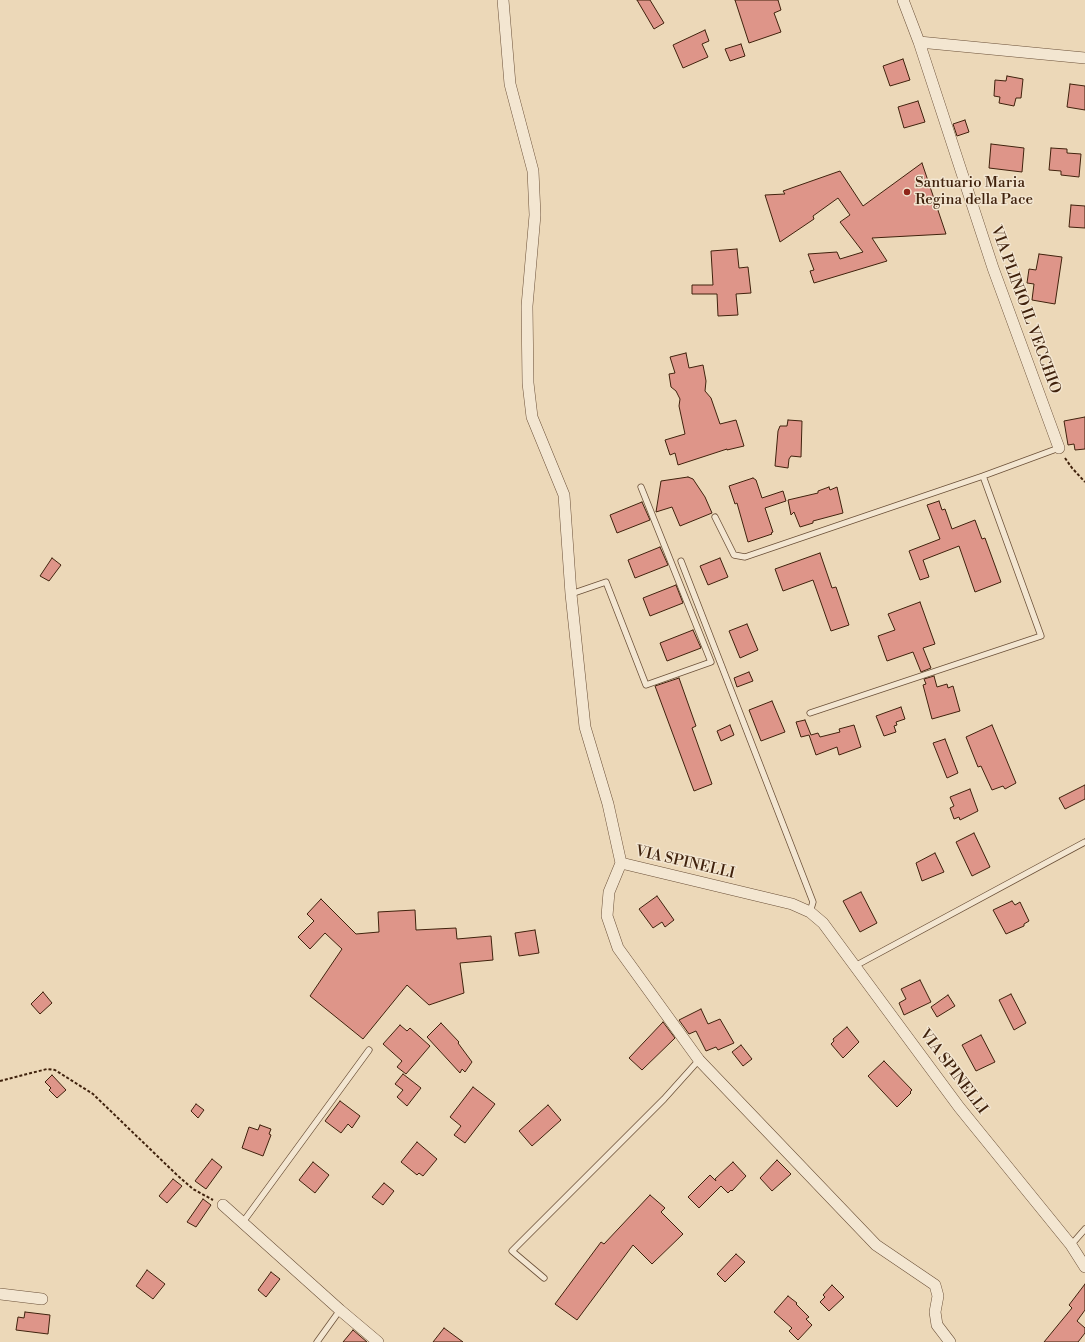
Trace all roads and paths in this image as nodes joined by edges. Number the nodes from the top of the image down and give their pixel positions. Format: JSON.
{"nodes":[{"id":1,"x":503,"y":0,"type":"edge"},
{"id":2,"x":903,"y":0,"type":"edge"},
{"id":3,"x":919,"y":42,"type":"junction"},
{"id":4,"x":1085,"y":58,"type":"edge"},
{"id":5,"x":1059,"y":448,"type":"junction"},
{"id":6,"x":983,"y":476,"type":"junction"},
{"id":7,"x":1085,"y":482,"type":"edge"},
{"id":8,"x":641,"y":487,"type":"dead end"},
{"id":9,"x":716,"y":518,"type":"dead end"},
{"id":10,"x":681,"y":561,"type":"dead end"},
{"id":11,"x":571,"y":594,"type":"junction"},
{"id":12,"x":810,"y":713,"type":"dead end"},
{"id":13,"x":1085,"y":842,"type":"edge"},
{"id":14,"x":621,"y":863,"type":"junction"},
{"id":15,"x":810,"y":912,"type":"junction"},
{"id":16,"x":855,"y":966,"type":"junction"},
{"id":17,"x":369,"y":1050,"type":"dead end"},
{"id":18,"x":699,"y":1060,"type":"junction"},
{"id":19,"x":0,"y":1081,"type":"edge"},
{"id":20,"x":223,"y":1205,"type":"joint"},
{"id":21,"x":243,"y":1222,"type":"junction"},
{"id":22,"x":1085,"y":1229,"type":"edge"},
{"id":23,"x":1071,"y":1245,"type":"junction"},
{"id":24,"x":1085,"y":1267,"type":"edge"},
{"id":25,"x":544,"y":1278,"type":"dead end"},
{"id":26,"x":0,"y":1294,"type":"edge"},
{"id":27,"x":42,"y":1299,"type":"dead end"},
{"id":28,"x":340,"y":1310,"type":"junction"},
{"id":29,"x":317,"y":1342,"type":"edge"},
{"id":30,"x":378,"y":1342,"type":"edge"},
{"id":31,"x":950,"y":1342,"type":"edge"}],
"edges":[{"from":1,"to":11,"type":"street"},
{"from":2,"to":3,"type":"street","name":"VIA PLINIO IL VECCHIO"},
{"from":3,"to":4,"type":"street"},
{"from":3,"to":5,"type":"street","name":"VIA PLINIO IL VECCHIO"},
{"from":5,"to":6,"type":"lane"},
{"from":5,"to":7,"type":"path"},
{"from":6,"to":9,"type":"lane"},
{"from":6,"to":12,"type":"lane"},
{"from":8,"to":11,"type":"lane"},
{"from":10,"to":15,"type":"lane"},
{"from":11,"to":14,"type":"street"},
{"from":13,"to":16,"type":"lane"},
{"from":14,"to":15,"type":"street","name":"VIA SPINELLI"},
{"from":14,"to":18,"type":"street","name":"VIA SPINELLI"},
{"from":15,"to":16,"type":"street","name":"VIA SPINELLI"},
{"from":16,"to":23,"type":"street","name":"VIA SPINELLI"},
{"from":17,"to":21,"type":"lane"},
{"from":18,"to":25,"type":"lane"},
{"from":18,"to":31,"type":"street","name":"VIA SPINELLI"},
{"from":19,"to":20,"type":"path"},
{"from":20,"to":21,"type":"street"},
{"from":21,"to":28,"type":"street"},
{"from":22,"to":23,"type":"lane"},
{"from":23,"to":24,"type":"street","name":"VIA SPINELLI"},
{"from":26,"to":27,"type":"street"},
{"from":28,"to":29,"type":"lane"},
{"from":28,"to":30,"type":"street"}]}
